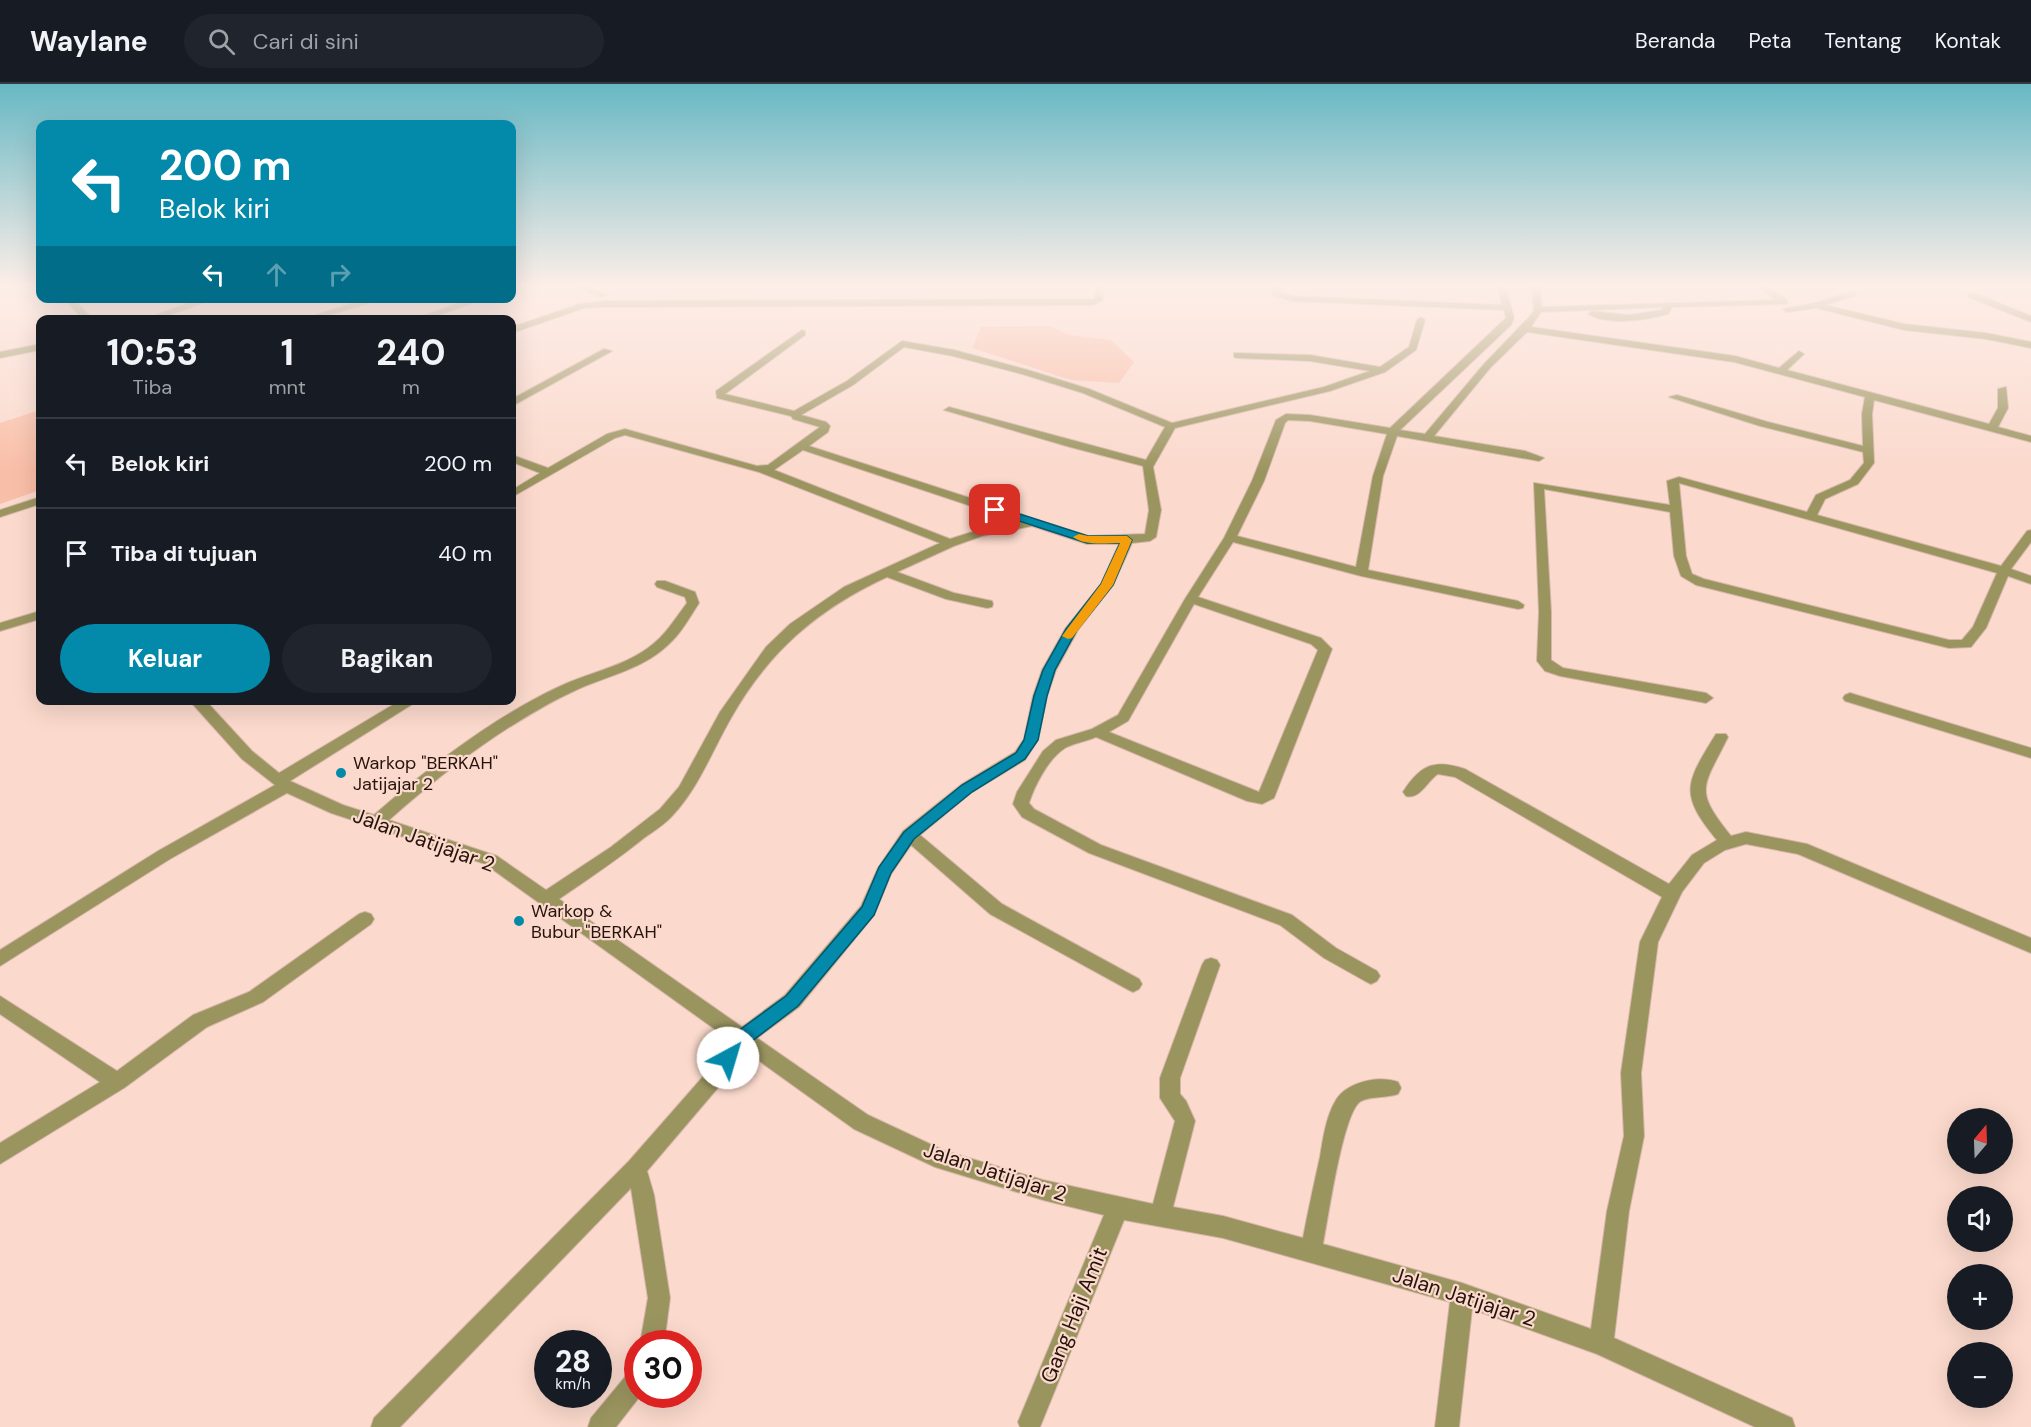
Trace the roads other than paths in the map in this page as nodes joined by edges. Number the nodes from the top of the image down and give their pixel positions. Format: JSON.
{"nodes":[{"id":1,"x":783,"y":347,"type":"edge"},
{"id":2,"x":899,"y":347,"type":"edge"},
{"id":3,"x":921,"y":347,"type":"edge"},
{"id":4,"x":1413,"y":347,"type":"edge"},
{"id":5,"x":1483,"y":347,"type":"edge"},
{"id":6,"x":1507,"y":347,"type":"edge"},
{"id":7,"x":1666,"y":347,"type":"edge"},
{"id":8,"x":36,"y":348,"type":"edge"},
{"id":9,"x":607,"y":351,"type":"dead end"},
{"id":10,"x":1799,"y":354,"type":"dead end"},
{"id":11,"x":0,"y":355,"type":"edge"},
{"id":12,"x":1237,"y":355,"type":"dead end"},
{"id":13,"x":1382,"y":370,"type":"junction"},
{"id":14,"x":1780,"y":372,"type":"junction"},
{"id":15,"x":2003,"y":389,"type":"dead end"},
{"id":16,"x":1674,"y":397,"type":"dead end"},
{"id":17,"x":1870,"y":397,"type":"junction"},
{"id":18,"x":516,"y":401,"type":"edge"},
{"id":19,"x":949,"y":410,"type":"dead end"},
{"id":20,"x":795,"y":414,"type":"junction"},
{"id":21,"x":1171,"y":426,"type":"junction"},
{"id":22,"x":1992,"y":428,"type":"junction"},
{"id":23,"x":1393,"y":432,"type":"junction"},
{"id":24,"x":1427,"y":438,"type":"junction"},
{"id":25,"x":2031,"y":439,"type":"edge"},
{"id":26,"x":803,"y":447,"type":"junction"},
{"id":27,"x":1867,"y":450,"type":"junction"},
{"id":28,"x":1539,"y":459,"type":"dead end"},
{"id":29,"x":516,"y":460,"type":"edge"},
{"id":30,"x":1150,"y":464,"type":"junction"},
{"id":31,"x":763,"y":470,"type":"junction"},
{"id":32,"x":550,"y":473,"type":"junction"},
{"id":33,"x":516,"y":492,"type":"edge"},
{"id":34,"x":36,"y":501,"type":"edge"},
{"id":35,"x":1674,"y":509,"type":"junction"},
{"id":36,"x":0,"y":513,"type":"edge"},
{"id":37,"x":1810,"y":517,"type":"junction"},
{"id":38,"x":1034,"y":522,"type":"junction"},
{"id":39,"x":2031,"y":534,"type":"edge"},
{"id":40,"x":1230,"y":538,"type":"junction"},
{"id":41,"x":1127,"y":540,"type":"junction"},
{"id":42,"x":950,"y":543,"type":"junction"},
{"id":43,"x":2004,"y":571,"type":"junction"},
{"id":44,"x":885,"y":572,"type":"junction"},
{"id":45,"x":1361,"y":572,"type":"junction"},
{"id":46,"x":2031,"y":580,"type":"edge"},
{"id":47,"x":662,"y":584,"type":"dead end"},
{"id":48,"x":1191,"y":598,"type":"junction"},
{"id":49,"x":987,"y":604,"type":"dead end"},
{"id":50,"x":1518,"y":605,"type":"dead end"},
{"id":51,"x":36,"y":616,"type":"edge"},
{"id":52,"x":0,"y":627,"type":"edge"},
{"id":53,"x":1706,"y":698,"type":"dead end"},
{"id":54,"x":1850,"y":698,"type":"dead end"},
{"id":55,"x":201,"y":705,"type":"edge"},
{"id":56,"x":404,"y":705,"type":"edge"},
{"id":57,"x":1096,"y":732,"type":"junction"},
{"id":58,"x":1721,"y":738,"type":"dead end"},
{"id":59,"x":2031,"y":753,"type":"edge"},
{"id":60,"x":283,"y":783,"type":"junction"},
{"id":61,"x":1412,"y":792,"type":"dead end"},
{"id":62,"x":377,"y":822,"type":"junction"},
{"id":63,"x":909,"y":836,"type":"junction"},
{"id":64,"x":1728,"y":843,"type":"junction"},
{"id":65,"x":1672,"y":894,"type":"junction"},
{"id":66,"x":545,"y":900,"type":"junction"},
{"id":67,"x":365,"y":920,"type":"dead end"},
{"id":68,"x":2031,"y":946,"type":"edge"},
{"id":69,"x":0,"y":958,"type":"edge"},
{"id":70,"x":1211,"y":965,"type":"dead end"},
{"id":71,"x":1371,"y":976,"type":"dead end"},
{"id":72,"x":1133,"y":984,"type":"dead end"},
{"id":73,"x":0,"y":1004,"type":"edge"},
{"id":74,"x":741,"y":1039,"type":"junction"},
{"id":75,"x":117,"y":1082,"type":"junction"},
{"id":76,"x":1391,"y":1088,"type":"dead end"},
{"id":77,"x":0,"y":1154,"type":"edge"},
{"id":78,"x":636,"y":1168,"type":"junction"},
{"id":79,"x":1118,"y":1208,"type":"junction"},
{"id":80,"x":1161,"y":1214,"type":"junction"},
{"id":81,"x":1311,"y":1251,"type":"junction"},
{"id":82,"x":1462,"y":1294,"type":"junction"},
{"id":83,"x":656,"y":1330,"type":"edge"},
{"id":84,"x":1601,"y":1344,"type":"junction"},
{"id":85,"x":624,"y":1396,"type":"edge"},
{"id":86,"x":1030,"y":1422,"type":"dead end"},
{"id":87,"x":382,"y":1427,"type":"edge"},
{"id":88,"x":600,"y":1427,"type":"edge"},
{"id":89,"x":1447,"y":1427,"type":"edge"},
{"id":90,"x":1783,"y":1427,"type":"edge"}],
"edges":[{"from":1,"to":20,"type":"street"},
{"from":2,"to":20,"type":"street"},
{"from":3,"to":21,"type":"street"},
{"from":4,"to":13,"type":"street"},
{"from":5,"to":23,"type":"street"},
{"from":6,"to":24,"type":"street"},
{"from":7,"to":14,"type":"street"},
{"from":8,"to":11,"type":"street"},
{"from":9,"to":18,"type":"street"},
{"from":10,"to":14,"type":"street"},
{"from":12,"to":13,"type":"street"},
{"from":13,"to":21,"type":"street"},
{"from":14,"to":17,"type":"street"},
{"from":15,"to":22,"type":"street"},
{"from":16,"to":27,"type":"street"},
{"from":17,"to":22,"type":"street"},
{"from":17,"to":27,"type":"street"},
{"from":19,"to":30,"type":"street"},
{"from":20,"to":26,"type":"street"},
{"from":21,"to":30,"type":"street"},
{"from":22,"to":25,"type":"street"},
{"from":23,"to":24,"type":"street"},
{"from":23,"to":40,"type":"street"},
{"from":23,"to":45,"type":"street"},
{"from":24,"to":28,"type":"street"},
{"from":26,"to":31,"type":"street"},
{"from":26,"to":38,"type":"street"},
{"from":27,"to":37,"type":"street"},
{"from":29,"to":32,"type":"street"},
{"from":30,"to":41,"type":"street"},
{"from":31,"to":32,"type":"street"},
{"from":31,"to":42,"type":"street"},
{"from":32,"to":33,"type":"street"},
{"from":34,"to":36,"type":"street"},
{"from":35,"to":37,"type":"street"},
{"from":35,"to":43,"type":"street"},
{"from":35,"to":53,"type":"street"},
{"from":37,"to":43,"type":"street"},
{"from":38,"to":41,"type":"street"},
{"from":38,"to":42,"type":"street"},
{"from":39,"to":43,"type":"street"},
{"from":40,"to":45,"type":"street"},
{"from":40,"to":48,"type":"street"},
{"from":41,"to":63,"type":"street"},
{"from":42,"to":44,"type":"street"},
{"from":43,"to":46,"type":"street"},
{"from":44,"to":49,"type":"street"},
{"from":44,"to":66,"type":"street"},
{"from":45,"to":50,"type":"street"},
{"from":47,"to":62,"type":"street"},
{"from":48,"to":57,"type":"street"},
{"from":48,"to":57,"type":"street"},
{"from":51,"to":52,"type":"street"},
{"from":54,"to":59,"type":"street"},
{"from":55,"to":60,"type":"street","name":"Jalan Jatijajar 2"},
{"from":56,"to":60,"type":"street"},
{"from":57,"to":71,"type":"street"},
{"from":58,"to":64,"type":"street"},
{"from":60,"to":62,"type":"street","name":"Jalan Jatijajar 2"},
{"from":60,"to":69,"type":"street"},
{"from":61,"to":65,"type":"street"},
{"from":62,"to":66,"type":"street","name":"Jalan Jatijajar 2"},
{"from":63,"to":72,"type":"street"},
{"from":63,"to":74,"type":"street"},
{"from":64,"to":65,"type":"street"},
{"from":64,"to":68,"type":"street"},
{"from":65,"to":84,"type":"street"},
{"from":66,"to":74,"type":"street","name":"Jalan Jatijajar 2"},
{"from":67,"to":75,"type":"street"},
{"from":70,"to":80,"type":"street"},
{"from":73,"to":75,"type":"street"},
{"from":74,"to":78,"type":"street"},
{"from":74,"to":79,"type":"street","name":"Jalan Jatijajar 2"},
{"from":75,"to":77,"type":"street"},
{"from":76,"to":81,"type":"street"},
{"from":78,"to":83,"type":"street"},
{"from":78,"to":87,"type":"street"},
{"from":79,"to":80,"type":"street","name":"Jalan Jatijajar 2"},
{"from":79,"to":86,"type":"street","name":"Gang Haji Amit"},
{"from":80,"to":81,"type":"street","name":"Jalan Jatijajar 2"},
{"from":81,"to":82,"type":"street","name":"Jalan Jatijajar 2"},
{"from":82,"to":84,"type":"street","name":"Jalan Jatijajar 2"},
{"from":82,"to":89,"type":"street"},
{"from":84,"to":90,"type":"street","name":"Jalan Jatijajar 2"},
{"from":85,"to":88,"type":"street"}]}
